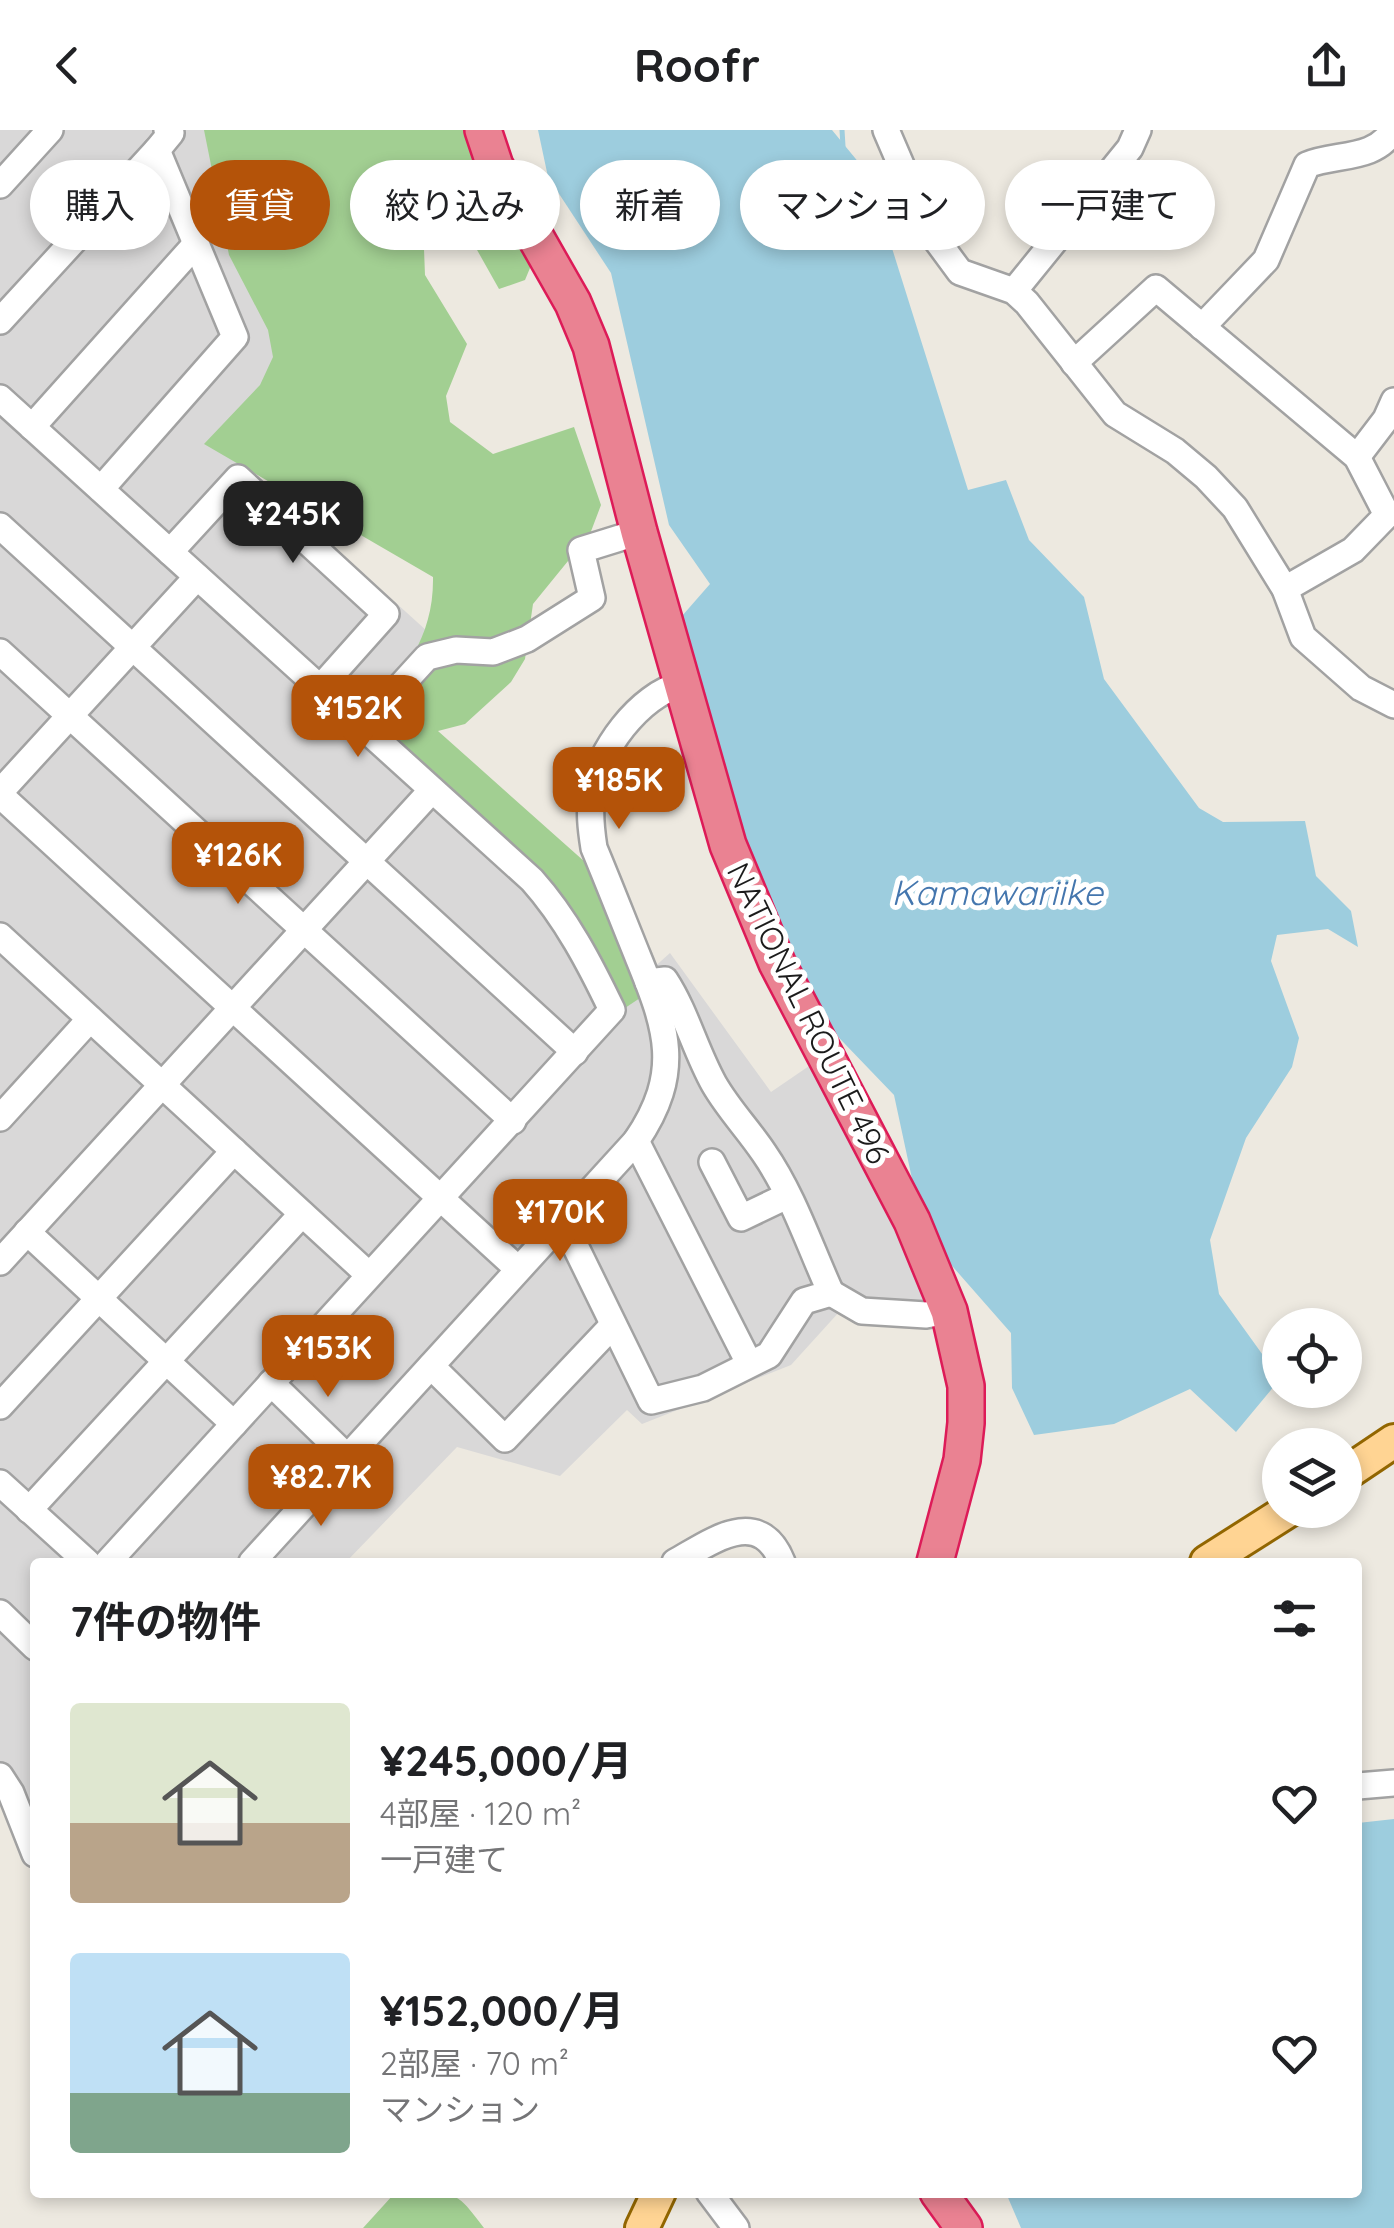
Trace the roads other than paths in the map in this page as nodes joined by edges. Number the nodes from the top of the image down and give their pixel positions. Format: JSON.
{"nodes":[{"id":1,"x":50,"y":130,"type":"edge"},
{"id":2,"x":483,"y":130,"type":"edge"},
{"id":3,"x":886,"y":130,"type":"edge"},
{"id":4,"x":1138,"y":130,"type":"edge"},
{"id":5,"x":1393,"y":130,"type":"edge"},
{"id":6,"x":162,"y":140,"type":"edge"},
{"id":7,"x":0,"y":185,"type":"edge"},
{"id":8,"x":190,"y":229,"type":"edge"},
{"id":9,"x":191,"y":250,"type":"edge"},
{"id":10,"x":197,"y":250,"type":"edge"},
{"id":11,"x":1014,"y":292,"type":"junction"},
{"id":12,"x":0,"y":321,"type":"edge"},
{"id":13,"x":1202,"y":327,"type":"junction"},
{"id":14,"x":1074,"y":362,"type":"junction"},
{"id":15,"x":0,"y":398,"type":"edge"},
{"id":16,"x":1394,"y":401,"type":"edge"},
{"id":17,"x":32,"y":427,"type":"junction"},
{"id":18,"x":1357,"y":457,"type":"junction"},
{"id":19,"x":101,"y":489,"type":"junction"},
{"id":20,"x":0,"y":526,"type":"edge"},
{"id":21,"x":639,"y":532,"type":"junction"},
{"id":22,"x":170,"y":552,"type":"junction"},
{"id":23,"x":198,"y":577,"type":"junction"},
{"id":24,"x":1285,"y":588,"type":"junction"},
{"id":25,"x":132,"y":648,"type":"junction"},
{"id":26,"x":0,"y":652,"type":"edge"},
{"id":27,"x":681,"y":685,"type":"junction"},
{"id":28,"x":320,"y":688,"type":"junction"},
{"id":29,"x":1394,"y":705,"type":"edge"},
{"id":30,"x":70,"y":716,"type":"junction"},
{"id":31,"x":363,"y":727,"type":"junction"},
{"id":32,"x":432,"y":790,"type":"junction"},
{"id":33,"x":0,"y":793,"type":"edge"},
{"id":34,"x":367,"y":862,"type":"junction"},
{"id":35,"x":304,"y":930,"type":"junction"},
{"id":36,"x":5,"y":952,"type":"edge"},
{"id":37,"x":648,"y":982,"type":"junction"},
{"id":38,"x":233,"y":1008,"type":"junction"},
{"id":39,"x":90,"y":1019,"type":"junction"},
{"id":40,"x":575,"y":1052,"type":"junction"},
{"id":41,"x":162,"y":1085,"type":"junction"},
{"id":42,"x":0,"y":1118,"type":"edge"},
{"id":43,"x":512,"y":1121,"type":"junction"},
{"id":44,"x":636,"y":1141,"type":"junction"},
{"id":45,"x":234,"y":1151,"type":"junction"},
{"id":46,"x":712,"y":1162,"type":"dead end"},
{"id":47,"x":787,"y":1196,"type":"junction"},
{"id":48,"x":442,"y":1198,"type":"junction"},
{"id":49,"x":302,"y":1214,"type":"junction"},
{"id":50,"x":562,"y":1222,"type":"junction"},
{"id":51,"x":28,"y":1232,"type":"junction"},
{"id":52,"x":0,"y":1262,"type":"edge"},
{"id":53,"x":518,"y":1269,"type":"junction"},
{"id":54,"x":369,"y":1275,"type":"junction"},
{"id":55,"x":831,"y":1293,"type":"junction"},
{"id":56,"x":99,"y":1298,"type":"junction"},
{"id":57,"x":949,"y":1311,"type":"junction"},
{"id":58,"x":614,"y":1324,"type":"junction"},
{"id":59,"x":166,"y":1361,"type":"junction"},
{"id":60,"x":749,"y":1362,"type":"junction"},
{"id":61,"x":431,"y":1366,"type":"junction"},
{"id":62,"x":270,"y":1384,"type":"junction"},
{"id":63,"x":0,"y":1406,"type":"edge"},
{"id":64,"x":234,"y":1424,"type":"junction"},
{"id":65,"x":1394,"y":1442,"type":"edge"},
{"id":66,"x":347,"y":1457,"type":"junction"},
{"id":67,"x":1362,"y":1463,"type":"edge"},
{"id":68,"x":0,"y":1483,"type":"edge"},
{"id":69,"x":29,"y":1510,"type":"junction"},
{"id":70,"x":1262,"y":1527,"type":"edge"},
{"id":71,"x":83,"y":1558,"type":"edge"},
{"id":72,"x":112,"y":1558,"type":"edge"},
{"id":73,"x":256,"y":1558,"type":"edge"},
{"id":74,"x":683,"y":1558,"type":"edge"},
{"id":75,"x":780,"y":1558,"type":"edge"},
{"id":76,"x":936,"y":1558,"type":"edge"},
{"id":77,"x":1212,"y":1558,"type":"edge"},
{"id":78,"x":0,"y":1613,"type":"edge"},
{"id":79,"x":30,"y":1642,"type":"edge"},
{"id":80,"x":0,"y":1776,"type":"edge"},
{"id":81,"x":1394,"y":1783,"type":"edge"},
{"id":82,"x":1362,"y":1786,"type":"edge"},
{"id":83,"x":30,"y":1841,"type":"edge"},
{"id":84,"x":656,"y":2198,"type":"edge"},
{"id":85,"x":714,"y":2198,"type":"edge"},
{"id":86,"x":942,"y":2198,"type":"edge"},
{"id":87,"x":642,"y":2228,"type":"edge"},
{"id":88,"x":736,"y":2228,"type":"edge"},
{"id":89,"x":964,"y":2228,"type":"edge"}],
"edges":[{"from":1,"to":7,"type":"street"},
{"from":2,"to":21,"type":"highway","name":"NATIONAL ROUTE 496"},
{"from":3,"to":11,"type":"street"},
{"from":4,"to":11,"type":"street"},
{"from":5,"to":13,"type":"street"},
{"from":6,"to":8,"type":"street"},
{"from":6,"to":12,"type":"street"},
{"from":9,"to":17,"type":"street"},
{"from":10,"to":19,"type":"street"},
{"from":11,"to":14,"type":"street"},
{"from":13,"to":14,"type":"street"},
{"from":13,"to":18,"type":"street"},
{"from":14,"to":24,"type":"street"},
{"from":15,"to":17,"type":"street"},
{"from":16,"to":18,"type":"street"},
{"from":17,"to":19,"type":"street"},
{"from":18,"to":24,"type":"street"},
{"from":19,"to":22,"type":"street"},
{"from":20,"to":25,"type":"street"},
{"from":21,"to":27,"type":"highway","name":"NATIONAL ROUTE 496"},
{"from":21,"to":31,"type":"street"},
{"from":22,"to":23,"type":"street"},
{"from":22,"to":28,"type":"street"},
{"from":23,"to":25,"type":"street"},
{"from":23,"to":28,"type":"street"},
{"from":24,"to":29,"type":"street"},
{"from":25,"to":30,"type":"street"},
{"from":25,"to":34,"type":"street"},
{"from":26,"to":30,"type":"street"},
{"from":27,"to":37,"type":"street"},
{"from":27,"to":57,"type":"highway","name":"NATIONAL ROUTE 496"},
{"from":28,"to":31,"type":"street"},
{"from":30,"to":33,"type":"street"},
{"from":30,"to":35,"type":"street"},
{"from":31,"to":32,"type":"street"},
{"from":32,"to":34,"type":"street"},
{"from":32,"to":40,"type":"street"},
{"from":33,"to":38,"type":"street"},
{"from":34,"to":35,"type":"street"},
{"from":34,"to":40,"type":"street"},
{"from":35,"to":38,"type":"street"},
{"from":35,"to":43,"type":"street"},
{"from":36,"to":39,"type":"street"},
{"from":37,"to":44,"type":"street"},
{"from":37,"to":47,"type":"street"},
{"from":38,"to":41,"type":"street"},
{"from":38,"to":48,"type":"street"},
{"from":39,"to":41,"type":"street"},
{"from":39,"to":42,"type":"street"},
{"from":40,"to":43,"type":"street"},
{"from":41,"to":45,"type":"street"},
{"from":41,"to":51,"type":"street"},
{"from":43,"to":48,"type":"street"},
{"from":44,"to":50,"type":"street"},
{"from":44,"to":60,"type":"street"},
{"from":45,"to":49,"type":"street"},
{"from":45,"to":56,"type":"street"},
{"from":46,"to":47,"type":"street"},
{"from":47,"to":55,"type":"street"},
{"from":48,"to":53,"type":"street"},
{"from":48,"to":54,"type":"street"},
{"from":49,"to":54,"type":"street"},
{"from":49,"to":59,"type":"street"},
{"from":50,"to":53,"type":"street"},
{"from":50,"to":58,"type":"street"},
{"from":51,"to":52,"type":"street"},
{"from":51,"to":56,"type":"street"},
{"from":53,"to":61,"type":"street"},
{"from":54,"to":62,"type":"street"},
{"from":55,"to":57,"type":"street"},
{"from":55,"to":60,"type":"street"},
{"from":56,"to":59,"type":"street"},
{"from":56,"to":63,"type":"street"},
{"from":57,"to":76,"type":"highway","name":"NATIONAL ROUTE 496"},
{"from":58,"to":60,"type":"street"},
{"from":58,"to":61,"type":"street"},
{"from":59,"to":64,"type":"street"},
{"from":59,"to":69,"type":"street"},
{"from":61,"to":66,"type":"street"},
{"from":62,"to":64,"type":"street"},
{"from":62,"to":66,"type":"street"},
{"from":64,"to":72,"type":"street"},
{"from":65,"to":67,"type":"main road"},
{"from":66,"to":73,"type":"street"},
{"from":68,"to":69,"type":"street"},
{"from":69,"to":71,"type":"street"},
{"from":70,"to":77,"type":"main road"},
{"from":74,"to":75,"type":"street"},
{"from":78,"to":79,"type":"street"},
{"from":80,"to":83,"type":"street"},
{"from":81,"to":82,"type":"street"},
{"from":84,"to":87,"type":"main road"},
{"from":85,"to":88,"type":"street"},
{"from":86,"to":89,"type":"highway"}]}
